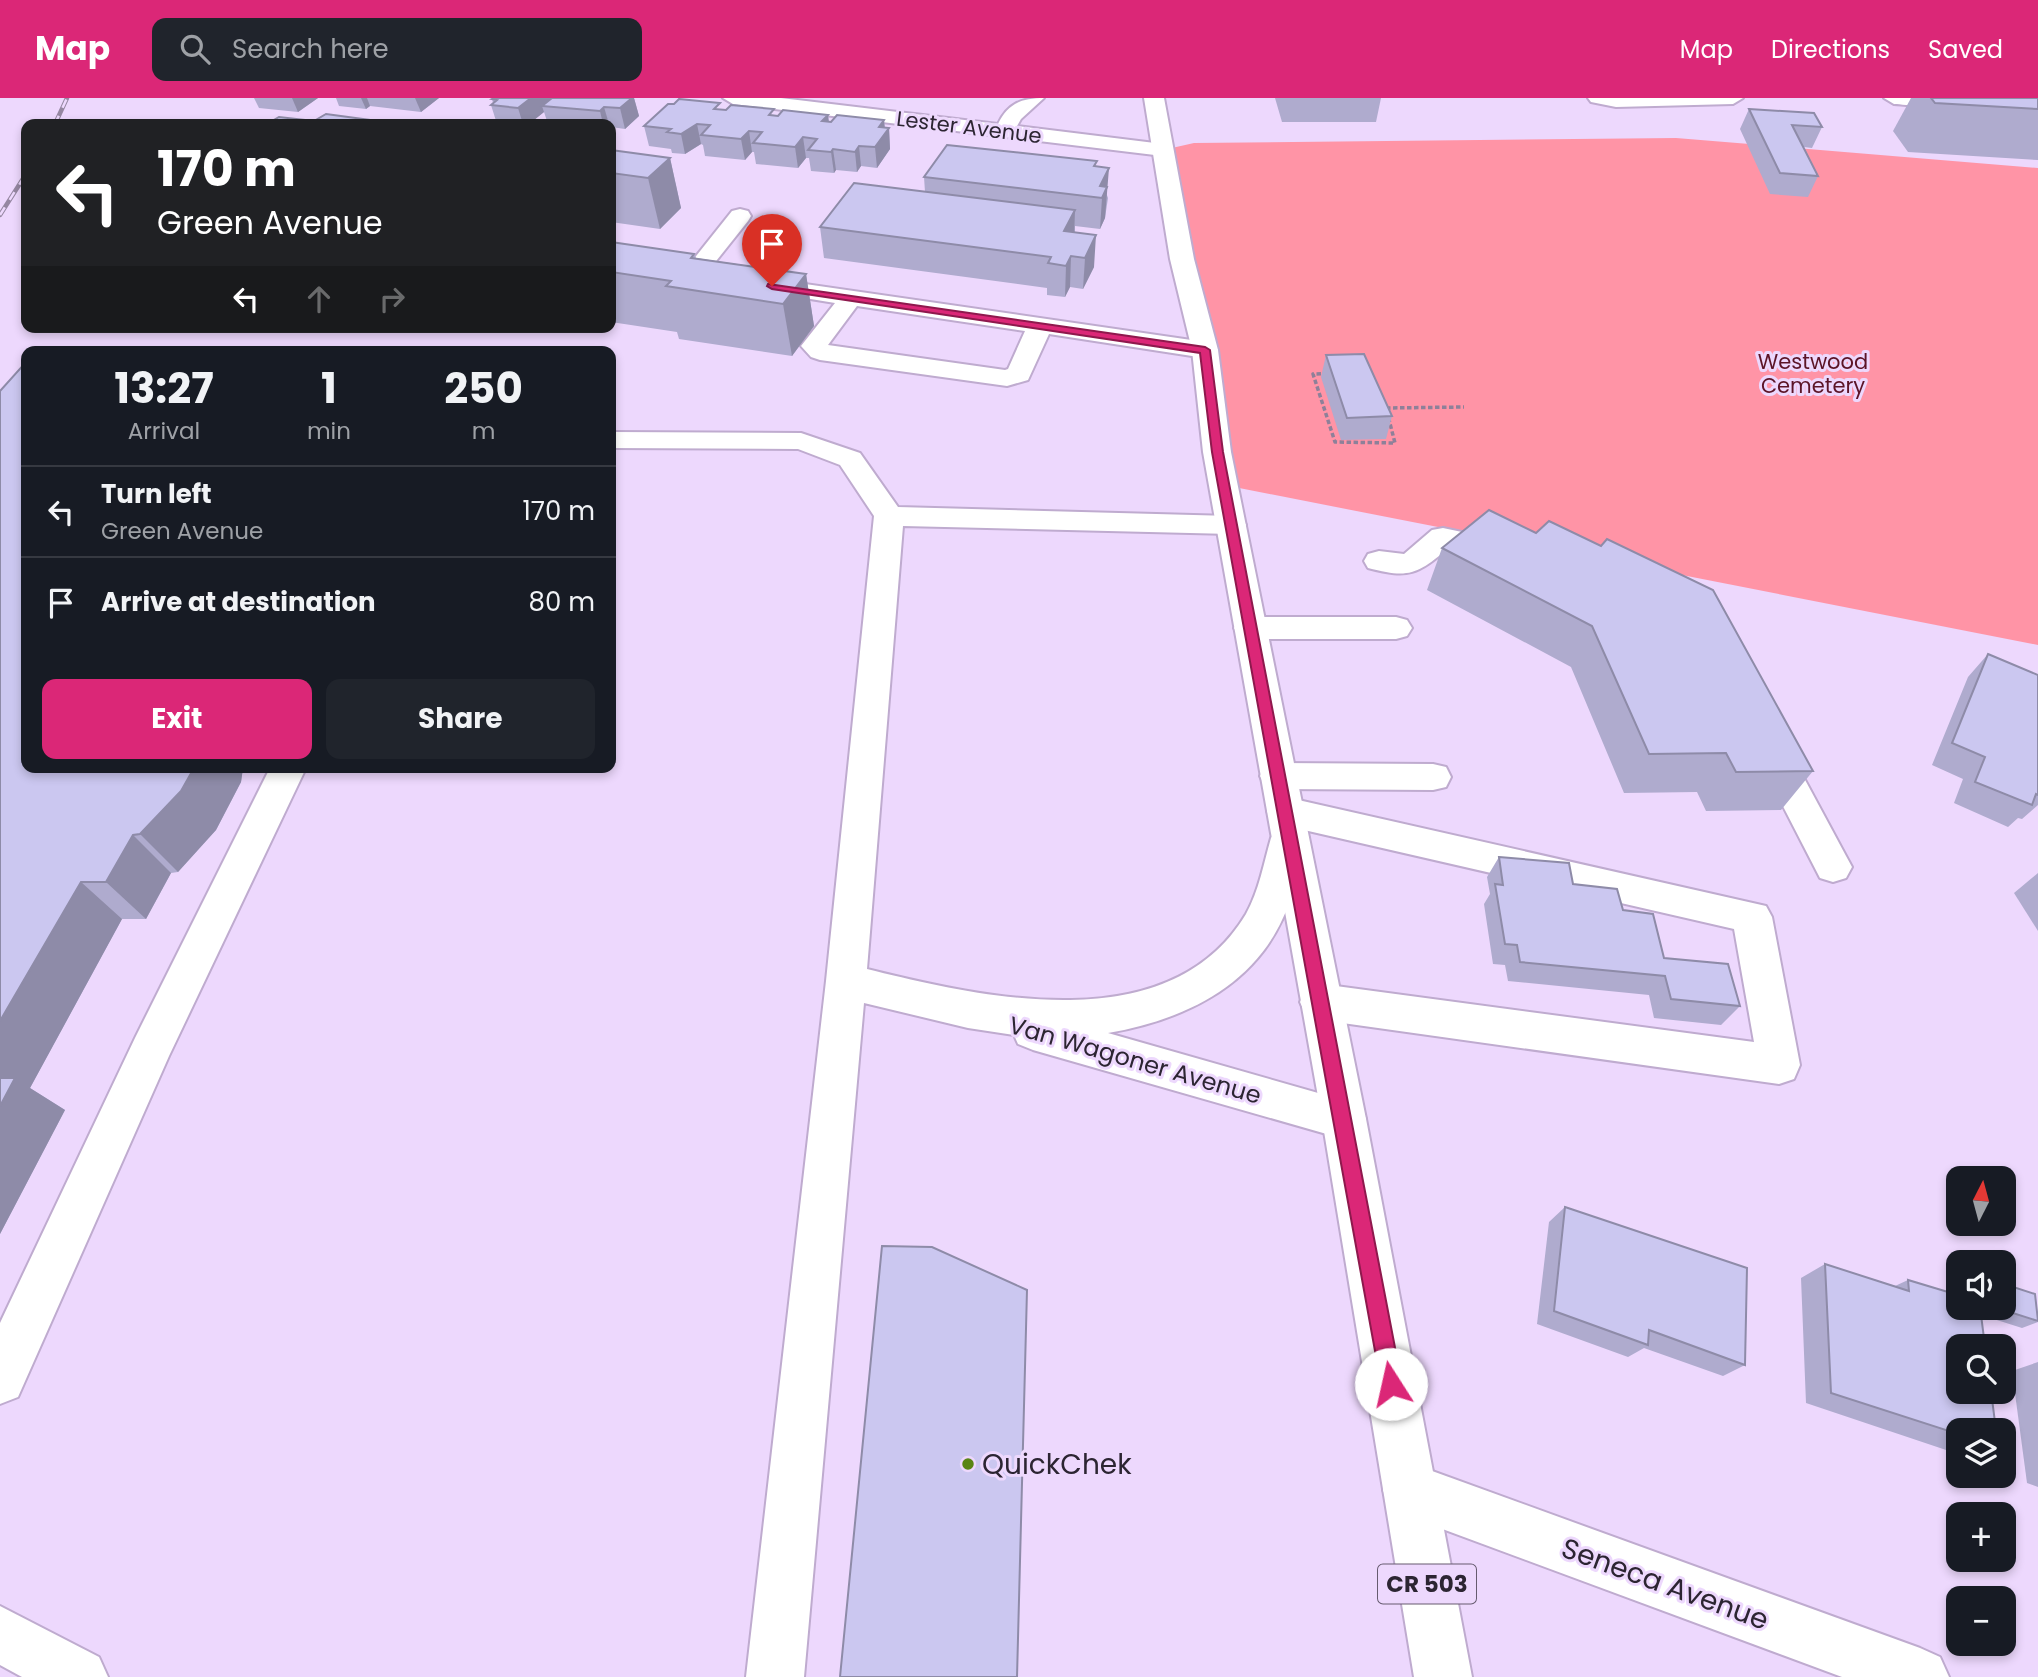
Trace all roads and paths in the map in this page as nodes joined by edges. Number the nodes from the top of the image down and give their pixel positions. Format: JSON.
{"nodes":[{"id":1,"x":733,"y":98,"type":"edge"},
{"id":2,"x":1034,"y":98,"type":"edge"},
{"id":3,"x":1154,"y":98,"type":"edge"},
{"id":4,"x":1598,"y":98,"type":"edge"},
{"id":5,"x":1733,"y":98,"type":"edge"},
{"id":6,"x":1894,"y":98,"type":"edge"},
{"id":7,"x":1988,"y":98,"type":"edge"},
{"id":8,"x":1005,"y":131,"type":"junction"},
{"id":9,"x":1163,"y":150,"type":"junction"},
{"id":10,"x":740,"y":216,"type":"dead end"},
{"id":11,"x":665,"y":271,"type":"edge"},
{"id":12,"x":693,"y":275,"type":"junction"},
{"id":13,"x":851,"y":298,"type":"junction"},
{"id":14,"x":1040,"y":326,"type":"junction"},
{"id":15,"x":1205,"y":350,"type":"junction"},
{"id":16,"x":1464,"y":407,"type":"dead end"},
{"id":17,"x":1386,"y":408,"type":"junction"},
{"id":18,"x":616,"y":440,"type":"edge"},
{"id":19,"x":889,"y":516,"type":"junction"},
{"id":20,"x":1231,"y":525,"type":"junction"},
{"id":21,"x":1534,"y":557,"type":"edge"},
{"id":22,"x":1379,"y":561,"type":"dead end"},
{"id":23,"x":1250,"y":628,"type":"junction"},
{"id":24,"x":1396,"y":628,"type":"dead end"},
{"id":25,"x":1758,"y":723,"type":"edge"},
{"id":26,"x":286,"y":773,"type":"edge"},
{"id":27,"x":1433,"y":777,"type":"dead end"},
{"id":28,"x":1284,"y":808,"type":"junction"},
{"id":29,"x":1833,"y":867,"type":"dead end"},
{"id":30,"x":846,"y":981,"type":"junction"},
{"id":31,"x":927,"y":1002,"type":"junction"},
{"id":32,"x":1321,"y":1002,"type":"junction"},
{"id":33,"x":1344,"y":1119,"type":"junction"},
{"id":34,"x":0,"y":1379,"type":"edge"},
{"id":35,"x":1410,"y":1490,"type":"junction"},
{"id":36,"x":0,"y":1634,"type":"edge"},
{"id":37,"x":79,"y":1677,"type":"edge"},
{"id":38,"x":775,"y":1677,"type":"edge"},
{"id":39,"x":1443,"y":1677,"type":"edge"},
{"id":40,"x":1920,"y":1677,"type":"edge"}],
"edges":[{"from":1,"to":8,"type":"street","name":"Lester Avenue"},
{"from":2,"to":8,"type":"street"},
{"from":3,"to":9,"type":"street","number":"CR 503"},
{"from":4,"to":5,"type":"street"},
{"from":6,"to":7,"type":"street"},
{"from":8,"to":9,"type":"street","name":"Lester Avenue"},
{"from":9,"to":15,"type":"street","number":"CR 503"},
{"from":10,"to":12,"type":"street"},
{"from":11,"to":12,"type":"street"},
{"from":12,"to":13,"type":"street"},
{"from":13,"to":14,"type":"street"},
{"from":13,"to":14,"type":"street"},
{"from":14,"to":15,"type":"street"},
{"from":15,"to":20,"type":"street","number":"CR 503"},
{"from":16,"to":17,"type":"path"},
{"from":17,"to":17,"type":"path"},
{"from":18,"to":19,"type":"street"},
{"from":19,"to":20,"type":"street"},
{"from":19,"to":30,"type":"street"},
{"from":20,"to":23,"type":"street","number":"CR 503"},
{"from":21,"to":22,"type":"street"},
{"from":23,"to":24,"type":"street"},
{"from":23,"to":28,"type":"street","number":"CR 503"},
{"from":25,"to":29,"type":"street"},
{"from":26,"to":34,"type":"street"},
{"from":27,"to":28,"type":"street"},
{"from":28,"to":31,"type":"street"},
{"from":28,"to":32,"type":"street","number":"CR 503"},
{"from":28,"to":32,"type":"street"},
{"from":30,"to":31,"type":"street"},
{"from":30,"to":38,"type":"street"},
{"from":31,"to":33,"type":"street","name":"Van Wagoner Avenue"},
{"from":32,"to":33,"type":"street","number":"CR 503"},
{"from":33,"to":35,"type":"street","number":"CR 503"},
{"from":35,"to":39,"type":"street","number":"CR 503"},
{"from":35,"to":40,"type":"street","name":"Seneca Avenue"},
{"from":36,"to":37,"type":"street"}]}
